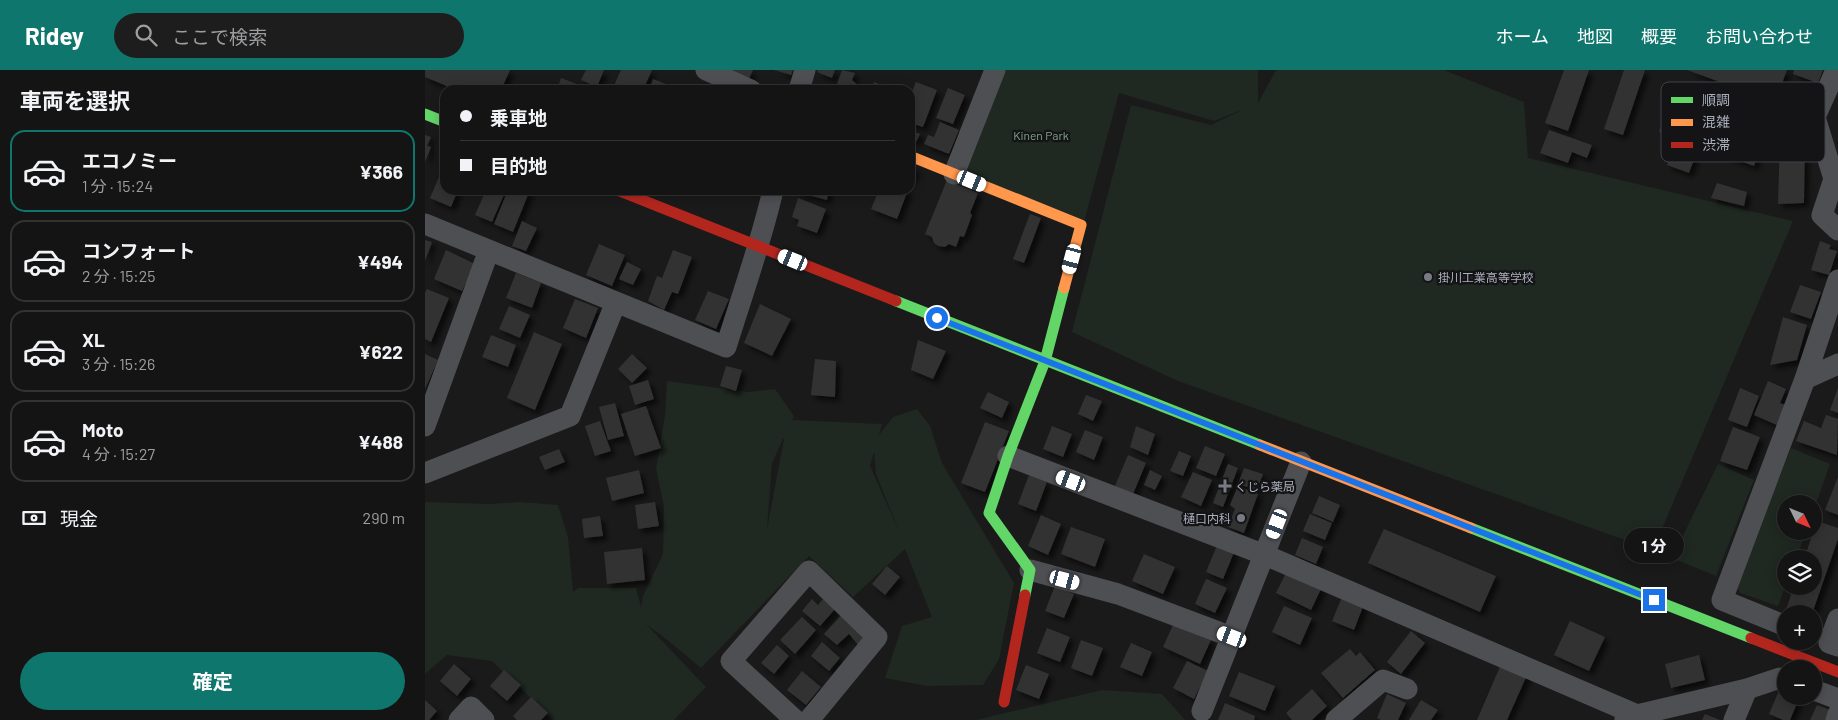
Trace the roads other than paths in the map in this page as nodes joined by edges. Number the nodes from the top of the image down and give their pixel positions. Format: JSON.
{"nodes":[{"id":1,"x":706,"y":70,"type":"edge"},
{"id":2,"x":805,"y":70,"type":"edge"},
{"id":3,"x":995,"y":70,"type":"edge"},
{"id":4,"x":1836,"y":70,"type":"edge"},
{"id":5,"x":740,"y":85,"type":"edge"},
{"id":6,"x":800,"y":85,"type":"edge"},
{"id":7,"x":1825,"y":95,"type":"edge"},
{"id":8,"x":425,"y":114,"type":"edge"},
{"id":9,"x":440,"y":120,"type":"edge"},
{"id":10,"x":1825,"y":151,"type":"edge"},
{"id":11,"x":915,"y":158,"type":"edge"},
{"id":12,"x":954,"y":174,"type":"junction"},
{"id":13,"x":630,"y":195,"type":"edge"},
{"id":14,"x":772,"y":195,"type":"edge"},
{"id":15,"x":425,"y":224,"type":"edge"},
{"id":16,"x":1838,"y":230,"type":"edge"},
{"id":17,"x":757,"y":246,"type":"junction"},
{"id":18,"x":489,"y":250,"type":"junction"},
{"id":19,"x":1838,"y":280,"type":"edge"},
{"id":20,"x":616,"y":302,"type":"junction"},
{"id":21,"x":1045,"y":361,"type":"junction"},
{"id":22,"x":1838,"y":364,"type":"edge"},
{"id":23,"x":1805,"y":379,"type":"junction"},
{"id":24,"x":425,"y":426,"type":"edge"},
{"id":25,"x":1008,"y":456,"type":"junction"},
{"id":26,"x":1301,"y":462,"type":"junction"},
{"id":27,"x":425,"y":473,"type":"edge"},
{"id":28,"x":1265,"y":555,"type":"junction"},
{"id":29,"x":1030,"y":570,"type":"junction"},
{"id":30,"x":1838,"y":619,"type":"edge"},
{"id":31,"x":1777,"y":622,"type":"edge"},
{"id":32,"x":1232,"y":637,"type":"junction"},
{"id":33,"x":1827,"y":642,"type":"edge"},
{"id":34,"x":1838,"y":672,"type":"edge"},
{"id":35,"x":1777,"y":679,"type":"edge"},
{"id":36,"x":1407,"y":689,"type":"dead end"},
{"id":37,"x":1747,"y":689,"type":"junction"},
{"id":38,"x":1822,"y":693,"type":"edge"},
{"id":39,"x":1838,"y":699,"type":"edge"},
{"id":40,"x":1004,"y":702,"type":"dead end"},
{"id":41,"x":1202,"y":711,"type":"dead end"},
{"id":42,"x":1838,"y":714,"type":"edge"},
{"id":43,"x":783,"y":716,"type":"edge"},
{"id":44,"x":1632,"y":718,"type":"edge"},
{"id":45,"x":459,"y":720,"type":"edge"},
{"id":46,"x":484,"y":720,"type":"edge"},
{"id":47,"x":809,"y":720,"type":"edge"},
{"id":48,"x":1336,"y":720,"type":"edge"},
{"id":49,"x":1734,"y":720,"type":"edge"},
{"id":50,"x":1836,"y":720,"type":"edge"}],
"edges":[{"from":1,"to":5,"type":"street"},
{"from":2,"to":6,"type":"street"},
{"from":3,"to":12,"type":"street"},
{"from":4,"to":7,"type":"street"},
{"from":8,"to":9,"type":"street"},
{"from":10,"to":16,"type":"street"},
{"from":11,"to":12,"type":"street"},
{"from":12,"to":21,"type":"street"},
{"from":13,"to":17,"type":"street"},
{"from":14,"to":17,"type":"street"},
{"from":15,"to":18,"type":"street"},
{"from":17,"to":20,"type":"street"},
{"from":17,"to":21,"type":"street"},
{"from":18,"to":20,"type":"street"},
{"from":18,"to":24,"type":"street"},
{"from":19,"to":23,"type":"street"},
{"from":20,"to":27,"type":"street"},
{"from":21,"to":25,"type":"street"},
{"from":21,"to":26,"type":"street"},
{"from":22,"to":23,"type":"street"},
{"from":23,"to":31,"type":"street"},
{"from":25,"to":28,"type":"street"},
{"from":25,"to":29,"type":"street"},
{"from":26,"to":28,"type":"street"},
{"from":26,"to":34,"type":"street"},
{"from":28,"to":32,"type":"street"},
{"from":28,"to":44,"type":"street"},
{"from":29,"to":32,"type":"street"},
{"from":29,"to":40,"type":"street"},
{"from":30,"to":33,"type":"street"},
{"from":32,"to":41,"type":"street"},
{"from":35,"to":37,"type":"street"},
{"from":36,"to":48,"type":"street"},
{"from":37,"to":44,"type":"street"},
{"from":37,"to":49,"type":"street"},
{"from":38,"to":39,"type":"street"},
{"from":42,"to":50,"type":"street"},
{"from":43,"to":47,"type":"street"},
{"from":45,"to":46,"type":"street"}]}
